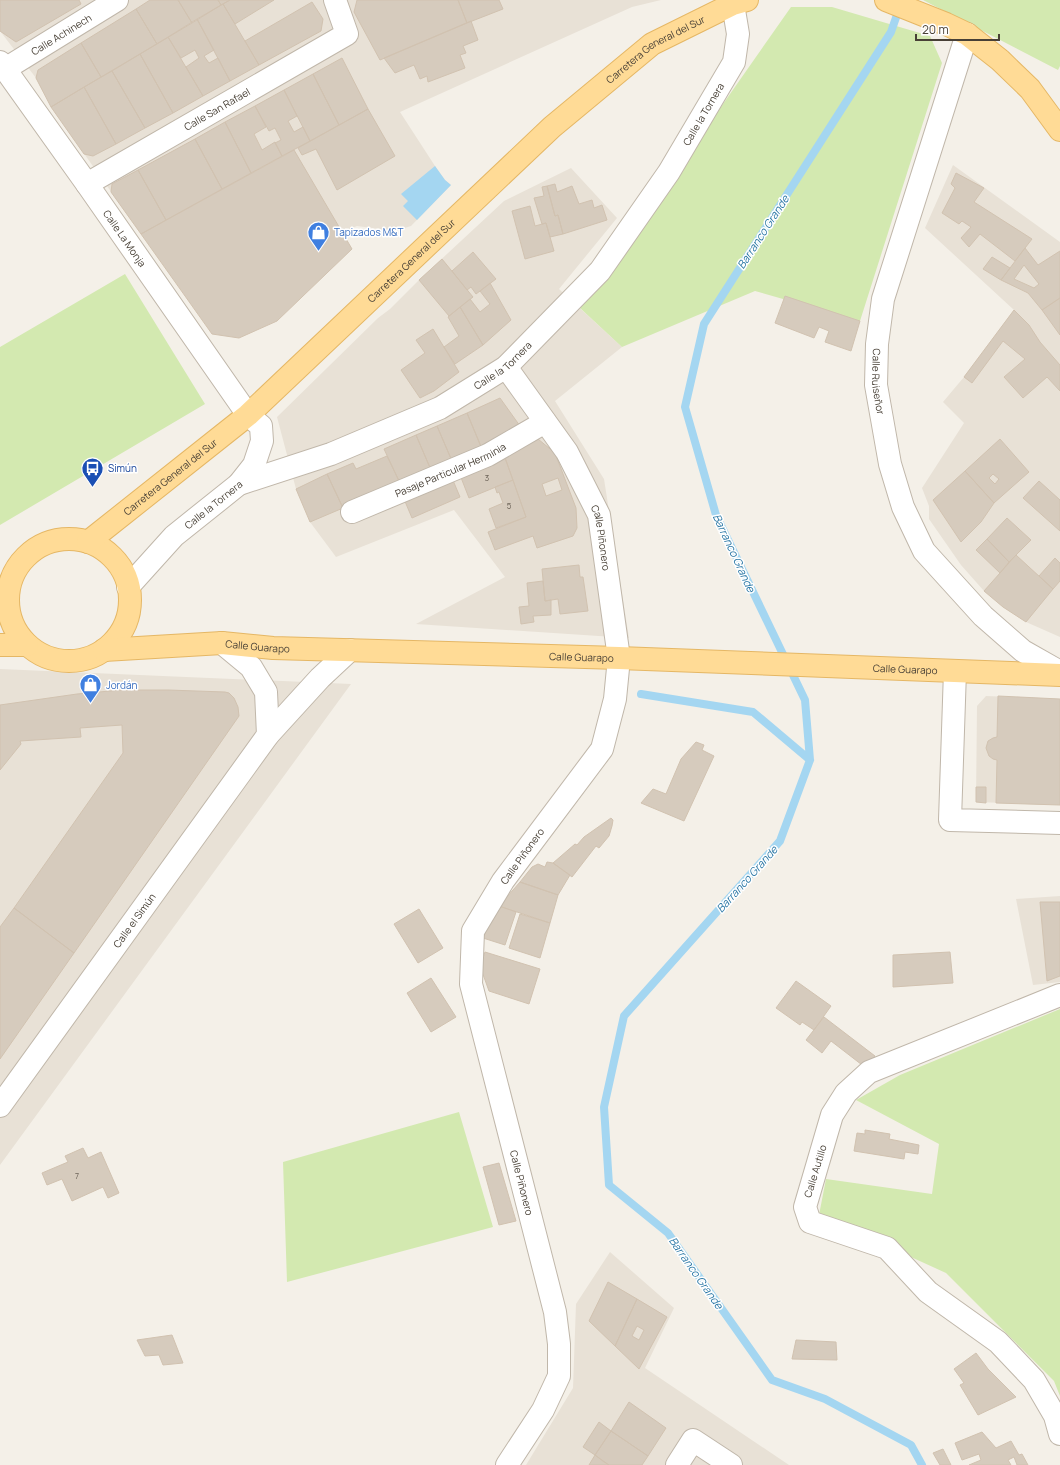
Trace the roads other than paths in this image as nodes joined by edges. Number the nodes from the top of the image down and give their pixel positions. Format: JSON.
{"nodes":[{"id":1,"x":117,"y":0,"type":"edge"},
{"id":2,"x":336,"y":0,"type":"edge"},
{"id":3,"x":886,"y":0,"type":"edge"},
{"id":4,"x":740,"y":2,"type":"edge"},
{"id":5,"x":967,"y":34,"type":"junction"},
{"id":6,"x":2,"y":66,"type":"edge"},
{"id":7,"x":1060,"y":130,"type":"edge"},
{"id":8,"x":87,"y":184,"type":"junction"},
{"id":9,"x":506,"y":367,"type":"junction"},
{"id":10,"x":248,"y":415,"type":"junction"},
{"id":11,"x":546,"y":422,"type":"junction"},
{"id":12,"x":239,"y":484,"type":"junction"},
{"id":13,"x":352,"y":512,"type":"dead end"},
{"id":14,"x":88,"y":542,"type":"junction"},
{"id":15,"x":21,"y":561,"type":"junction"},
{"id":16,"x":0,"y":570,"type":"edge"},
{"id":17,"x":128,"y":587,"type":"junction"},
{"id":18,"x":222,"y":644,"type":"junction"},
{"id":19,"x":0,"y":645,"type":"edge"},
{"id":20,"x":27,"y":645,"type":"junction"},
{"id":21,"x":104,"y":650,"type":"junction"},
{"id":22,"x":350,"y":650,"type":"junction"},
{"id":23,"x":619,"y":658,"type":"junction"},
{"id":24,"x":955,"y":671,"type":"junction"},
{"id":25,"x":1060,"y":672,"type":"edge"},
{"id":26,"x":1060,"y":675,"type":"edge"},
{"id":27,"x":268,"y":734,"type":"junction"},
{"id":28,"x":1060,"y":823,"type":"edge"},
{"id":29,"x":1060,"y":995,"type":"edge"},
{"id":30,"x":0,"y":1106,"type":"edge"},
{"id":31,"x":1060,"y":1434,"type":"edge"},
{"id":32,"x":507,"y":1465,"type":"edge"},
{"id":33,"x":677,"y":1465,"type":"edge"},
{"id":34,"x":732,"y":1465,"type":"edge"}],
"edges":[{"from":1,"to":6,"type":"street","name":"Calle Achinech"},
{"from":2,"to":8,"type":"street","name":"Calle San Rafael"},
{"from":3,"to":5,"type":"main road"},
{"from":4,"to":9,"type":"street","name":"Calle la Tornera"},
{"from":4,"to":10,"type":"main road","name":"Carretera General del Sur"},
{"from":5,"to":7,"type":"main road"},
{"from":5,"to":25,"type":"street","name":"Calle Ruiseñor"},
{"from":6,"to":8,"type":"street","name":"Calle La Monja"},
{"from":8,"to":10,"type":"street","name":"Calle La Monja"},
{"from":9,"to":11,"type":"street","name":"Calle Piñonero"},
{"from":9,"to":12,"type":"street","name":"Calle la Tornera"},
{"from":10,"to":12,"type":"street","name":"Calle La Monja"},
{"from":10,"to":14,"type":"main road","name":"Carretera General del Sur"},
{"from":11,"to":13,"type":"street","name":"Pasaje Particular Herminia"},
{"from":11,"to":23,"type":"street","name":"Calle Piñonero"},
{"from":12,"to":17,"type":"street","name":"Calle la Tornera"},
{"from":14,"to":15,"type":"main road"},
{"from":14,"to":17,"type":"main road"},
{"from":15,"to":16,"type":"main road"},
{"from":15,"to":20,"type":"main road"},
{"from":17,"to":21,"type":"main road"},
{"from":18,"to":21,"type":"main road","name":"Calle Guarapo"},
{"from":18,"to":22,"type":"main road","name":"Calle Guarapo"},
{"from":18,"to":27,"type":"street"},
{"from":19,"to":20,"type":"main road"},
{"from":20,"to":21,"type":"main road"},
{"from":22,"to":23,"type":"main road","name":"Calle Guarapo"},
{"from":22,"to":27,"type":"street","name":"Calle el Simún"},
{"from":23,"to":24,"type":"main road","name":"Calle Guarapo"},
{"from":23,"to":32,"type":"street","name":"Calle Piñonero"},
{"from":24,"to":26,"type":"main road","name":"Calle Guarapo"},
{"from":24,"to":28,"type":"street"},
{"from":27,"to":30,"type":"street","name":"Calle el Simún"},
{"from":29,"to":31,"type":"street","name":"Calle Autillo"},
{"from":33,"to":34,"type":"street"}]}
